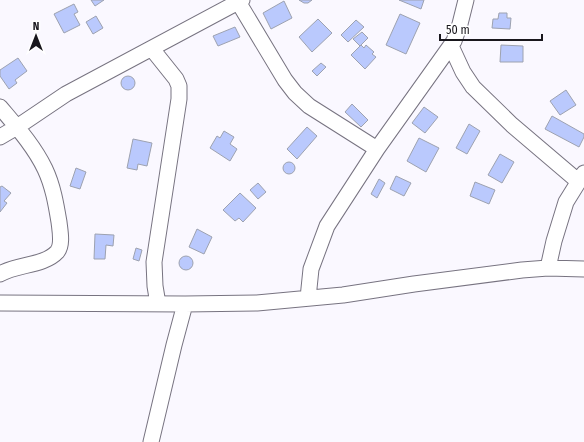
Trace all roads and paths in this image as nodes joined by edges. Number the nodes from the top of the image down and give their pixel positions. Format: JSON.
{"nodes":[{"id":1,"x":466,"y":0,"type":"edge"},
{"id":2,"x":239,"y":1,"type":"edge"},
{"id":3,"x":451,"y":46,"type":"junction"},
{"id":4,"x":152,"y":49,"type":"junction"},
{"id":5,"x":0,"y":107,"type":"edge"},
{"id":6,"x":17,"y":127,"type":"junction"},
{"id":7,"x":0,"y":137,"type":"edge"},
{"id":8,"x":377,"y":149,"type":"junction"},
{"id":9,"x":581,"y":178,"type":"edge"},
{"id":10,"x":548,"y":268,"type":"junction"},
{"id":11,"x":584,"y":269,"type":"edge"},
{"id":12,"x":0,"y":274,"type":"edge"},
{"id":13,"x":308,"y":298,"type":"junction"},
{"id":14,"x":0,"y":303,"type":"edge"},
{"id":15,"x":158,"y":304,"type":"junction"},
{"id":16,"x":185,"y":304,"type":"junction"},
{"id":17,"x":151,"y":442,"type":"edge"}],
"edges":[{"from":1,"to":3,"type":"street"},
{"from":2,"to":4,"type":"street"},
{"from":2,"to":8,"type":"street"},
{"from":3,"to":8,"type":"street"},
{"from":3,"to":9,"type":"street"},
{"from":4,"to":6,"type":"street"},
{"from":4,"to":15,"type":"street"},
{"from":5,"to":6,"type":"street"},
{"from":6,"to":7,"type":"street"},
{"from":6,"to":12,"type":"street"},
{"from":8,"to":13,"type":"street"},
{"from":9,"to":10,"type":"street"},
{"from":10,"to":11,"type":"street"},
{"from":10,"to":13,"type":"street"},
{"from":13,"to":16,"type":"street"},
{"from":14,"to":15,"type":"street"},
{"from":15,"to":16,"type":"street"},
{"from":16,"to":17,"type":"street"}]}
